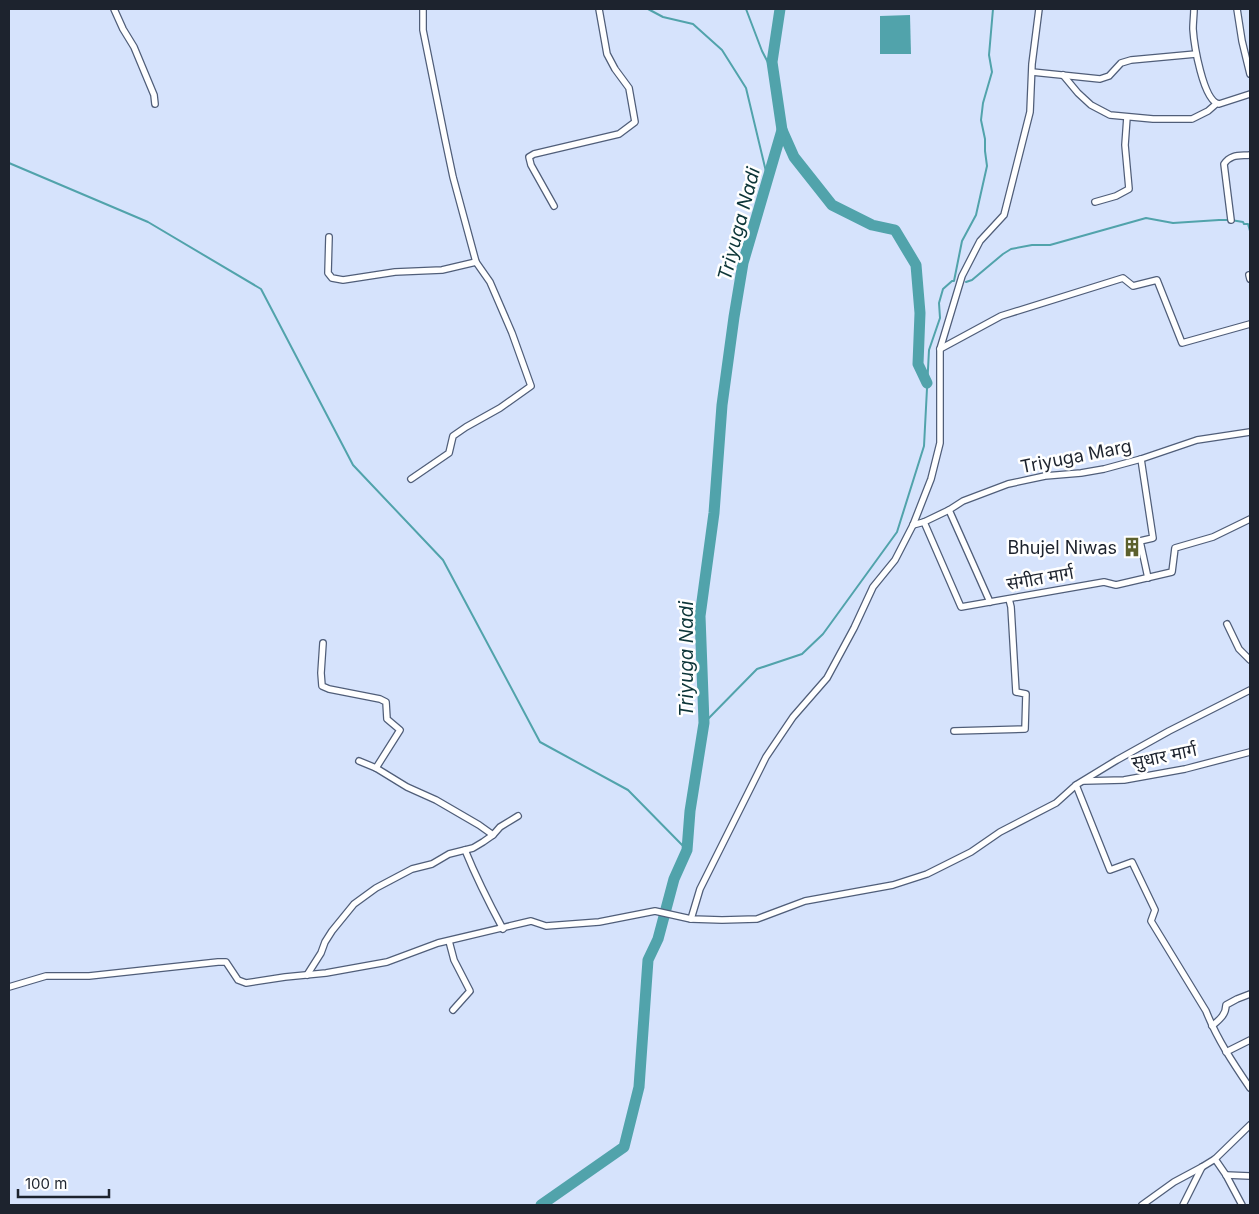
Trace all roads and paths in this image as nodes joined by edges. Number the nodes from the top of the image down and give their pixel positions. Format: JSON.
{"nodes":[{"id":1,"x":114,"y":9,"type":"edge"},
{"id":2,"x":423,"y":9,"type":"edge"},
{"id":3,"x":599,"y":9,"type":"edge"},
{"id":4,"x":1039,"y":9,"type":"edge"},
{"id":5,"x":1194,"y":9,"type":"edge"},
{"id":6,"x":1237,"y":9,"type":"edge"},
{"id":7,"x":1196,"y":54,"type":"junction"},
{"id":8,"x":1032,"y":72,"type":"junction"},
{"id":9,"x":1250,"y":74,"type":"edge"},
{"id":10,"x":1063,"y":75,"type":"junction"},
{"id":11,"x":1250,"y":94,"type":"edge"},
{"id":12,"x":155,"y":104,"type":"dead end"},
{"id":13,"x":1216,"y":104,"type":"junction"},
{"id":14,"x":1127,"y":117,"type":"junction"},
{"id":15,"x":1250,"y":155,"type":"edge"},
{"id":16,"x":1095,"y":202,"type":"dead end"},
{"id":17,"x":554,"y":206,"type":"dead end"},
{"id":18,"x":1231,"y":220,"type":"dead end"},
{"id":19,"x":328,"y":237,"type":"dead end"},
{"id":20,"x":476,"y":262,"type":"junction"},
{"id":21,"x":1250,"y":324,"type":"edge"},
{"id":22,"x":940,"y":348,"type":"junction"},
{"id":23,"x":1250,"y":432,"type":"edge"},
{"id":24,"x":1141,"y":459,"type":"junction"},
{"id":25,"x":411,"y":479,"type":"dead end"},
{"id":26,"x":949,"y":510,"type":"junction"},
{"id":27,"x":1250,"y":519,"type":"edge"},
{"id":28,"x":924,"y":522,"type":"junction"},
{"id":29,"x":913,"y":524,"type":"junction"},
{"id":30,"x":1148,"y":578,"type":"junction"},
{"id":31,"x":1009,"y":599,"type":"junction"},
{"id":32,"x":990,"y":602,"type":"junction"},
{"id":33,"x":1227,"y":624,"type":"dead end"},
{"id":34,"x":323,"y":643,"type":"dead end"},
{"id":35,"x":1250,"y":660,"type":"edge"},
{"id":36,"x":1250,"y":690,"type":"edge"},
{"id":37,"x":954,"y":731,"type":"dead end"},
{"id":38,"x":1250,"y":752,"type":"edge"},
{"id":39,"x":359,"y":761,"type":"dead end"},
{"id":40,"x":376,"y":768,"type":"junction"},
{"id":41,"x":1079,"y":783,"type":"junction"},
{"id":42,"x":518,"y":816,"type":"dead end"},
{"id":43,"x":493,"y":835,"type":"junction"},
{"id":44,"x":465,"y":850,"type":"junction"},
{"id":45,"x":692,"y":919,"type":"junction"},
{"id":46,"x":503,"y":929,"type":"junction"},
{"id":47,"x":449,"y":941,"type":"junction"},
{"id":48,"x":307,"y":974,"type":"junction"},
{"id":49,"x":9,"y":987,"type":"edge"},
{"id":50,"x":1250,"y":994,"type":"edge"},
{"id":51,"x":453,"y":1010,"type":"dead end"},
{"id":52,"x":1212,"y":1026,"type":"junction"},
{"id":53,"x":1250,"y":1040,"type":"edge"},
{"id":54,"x":1226,"y":1052,"type":"junction"},
{"id":55,"x":1250,"y":1088,"type":"edge"},
{"id":56,"x":1250,"y":1125,"type":"edge"},
{"id":57,"x":1215,"y":1159,"type":"junction"},
{"id":58,"x":1202,"y":1168,"type":"junction"},
{"id":59,"x":1226,"y":1175,"type":"junction"},
{"id":60,"x":1250,"y":1176,"type":"edge"},
{"id":61,"x":1185,"y":1204,"type":"edge"},
{"id":62,"x":1142,"y":1205,"type":"edge"},
{"id":63,"x":1242,"y":1205,"type":"edge"}],
"edges":[{"from":1,"to":12,"type":"street"},
{"from":2,"to":20,"type":"street"},
{"from":3,"to":17,"type":"street"},
{"from":4,"to":8,"type":"street"},
{"from":5,"to":7,"type":"street"},
{"from":6,"to":9,"type":"street"},
{"from":7,"to":10,"type":"street"},
{"from":7,"to":13,"type":"street"},
{"from":8,"to":10,"type":"street"},
{"from":8,"to":22,"type":"street"},
{"from":10,"to":14,"type":"street"},
{"from":11,"to":13,"type":"street"},
{"from":13,"to":14,"type":"street"},
{"from":14,"to":16,"type":"street"},
{"from":15,"to":18,"type":"street"},
{"from":19,"to":20,"type":"street"},
{"from":20,"to":25,"type":"street"},
{"from":21,"to":22,"type":"street"},
{"from":22,"to":29,"type":"street"},
{"from":23,"to":24,"type":"street","name":"Triyuga Marg"},
{"from":24,"to":26,"type":"street","name":"Triyuga Marg"},
{"from":24,"to":30,"type":"street"},
{"from":26,"to":28,"type":"street","name":"Triyuga Marg"},
{"from":26,"to":32,"type":"street"},
{"from":27,"to":30,"type":"street","name":"संगीत मार्ग"},
{"from":28,"to":29,"type":"street","name":"Triyuga Marg"},
{"from":28,"to":32,"type":"street","name":"संगीत मार्ग"},
{"from":29,"to":45,"type":"street"},
{"from":30,"to":31,"type":"street","name":"संगीत मार्ग"},
{"from":31,"to":32,"type":"street","name":"संगीत मार्ग"},
{"from":31,"to":37,"type":"street"},
{"from":33,"to":35,"type":"street"},
{"from":34,"to":40,"type":"street"},
{"from":36,"to":41,"type":"street"},
{"from":38,"to":41,"type":"street","name":"सुधार मार्ग"},
{"from":39,"to":40,"type":"street"},
{"from":40,"to":43,"type":"street"},
{"from":41,"to":45,"type":"street"},
{"from":41,"to":52,"type":"street"},
{"from":42,"to":43,"type":"street"},
{"from":43,"to":44,"type":"street"},
{"from":44,"to":46,"type":"street"},
{"from":44,"to":48,"type":"street"},
{"from":45,"to":46,"type":"street"},
{"from":46,"to":47,"type":"street"},
{"from":47,"to":48,"type":"street"},
{"from":47,"to":51,"type":"street"},
{"from":48,"to":49,"type":"street"},
{"from":50,"to":52,"type":"street"},
{"from":52,"to":54,"type":"street"},
{"from":53,"to":54,"type":"street"},
{"from":54,"to":55,"type":"street"},
{"from":56,"to":57,"type":"street"},
{"from":57,"to":58,"type":"street"},
{"from":57,"to":59,"type":"street"},
{"from":58,"to":61,"type":"street"},
{"from":58,"to":62,"type":"street"},
{"from":59,"to":60,"type":"street"},
{"from":59,"to":63,"type":"street"}]}
